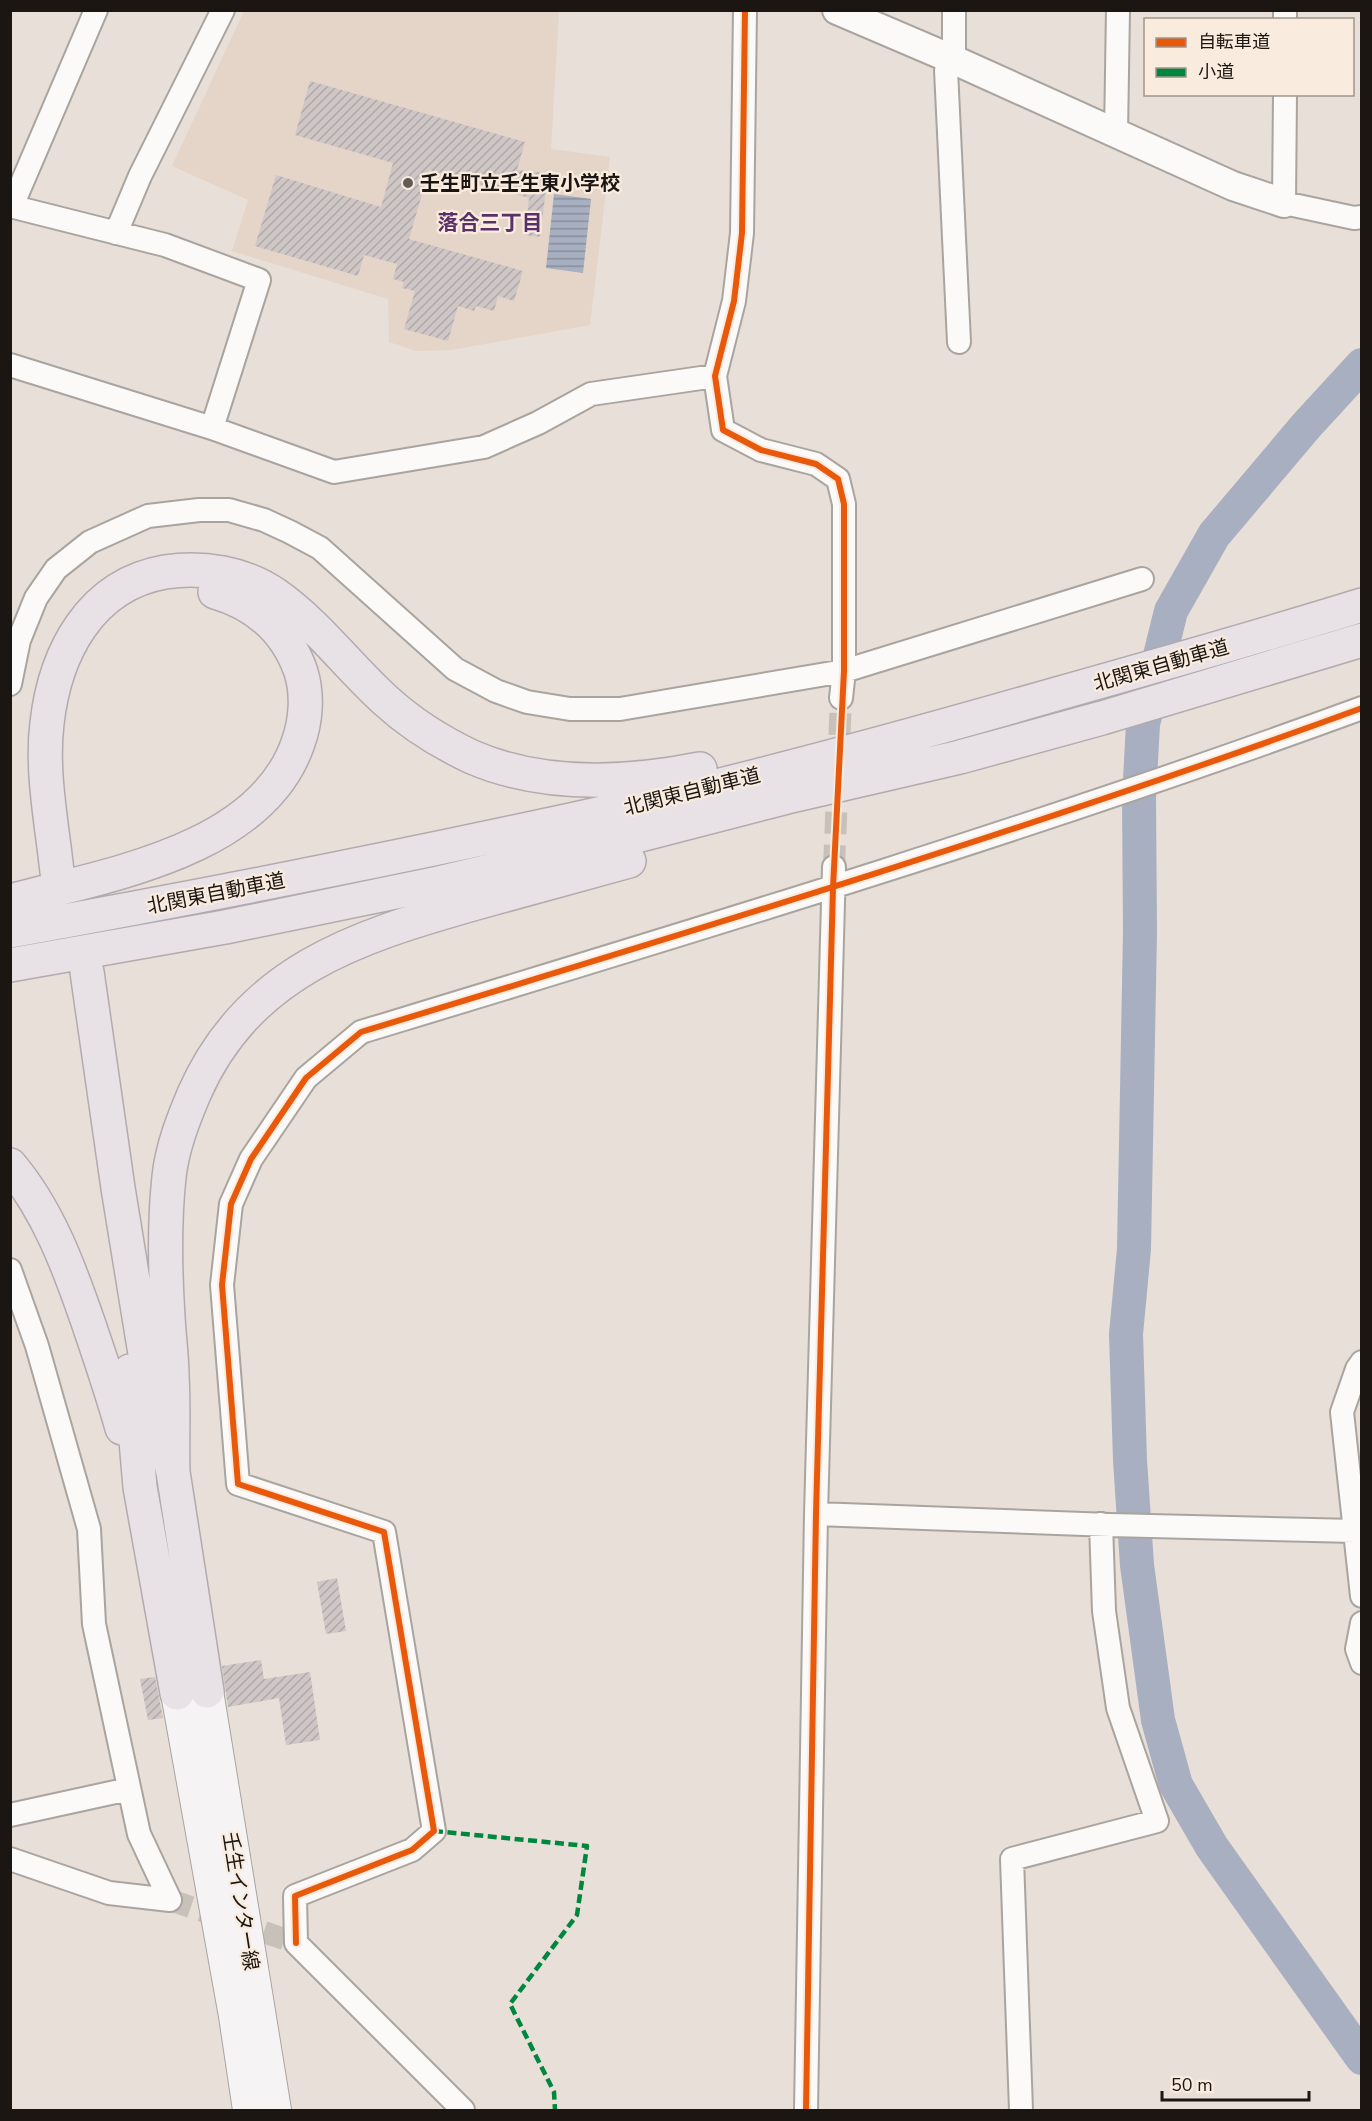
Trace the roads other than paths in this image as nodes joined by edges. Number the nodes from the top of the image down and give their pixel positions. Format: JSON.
{"nodes":[{"id":1,"x":96,"y":10,"type":"edge"},
{"id":2,"x":223,"y":10,"type":"edge"},
{"id":3,"x":745,"y":10,"type":"edge"},
{"id":4,"x":837,"y":10,"type":"edge"},
{"id":5,"x":954,"y":10,"type":"edge"},
{"id":6,"x":1118,"y":10,"type":"edge"},
{"id":7,"x":954,"y":60,"type":"junction"},
{"id":8,"x":1285,"y":96,"type":"edge"},
{"id":9,"x":1116,"y":134,"type":"junction"},
{"id":10,"x":1284,"y":204,"type":"junction"},
{"id":11,"x":11,"y":206,"type":"edge"},
{"id":12,"x":1362,"y":217,"type":"edge"},
{"id":13,"x":116,"y":233,"type":"junction"},
{"id":14,"x":960,"y":342,"type":"dead end"},
{"id":15,"x":10,"y":365,"type":"edge"},
{"id":16,"x":715,"y":376,"type":"junction"},
{"id":17,"x":212,"y":428,"type":"junction"},
{"id":18,"x":1142,"y":579,"type":"dead end"},
{"id":19,"x":1362,"y":604,"type":"edge"},
{"id":20,"x":1362,"y":640,"type":"edge"},
{"id":21,"x":844,"y":671,"type":"junction"},
{"id":22,"x":1100,"y":682,"type":"junction"},
{"id":23,"x":10,"y":684,"type":"edge"},
{"id":24,"x":841,"y":698,"type":"tunnel mouth"},
{"id":25,"x":1362,"y":708,"type":"edge"},
{"id":26,"x":960,"y":757,"type":"junction"},
{"id":27,"x":834,"y":878,"type":"junction"},
{"id":28,"x":10,"y":901,"type":"edge"},
{"id":29,"x":10,"y":931,"type":"edge"},
{"id":30,"x":10,"y":965,"type":"edge"},
{"id":31,"x":10,"y":1165,"type":"edge"},
{"id":32,"x":10,"y":1270,"type":"edge"},
{"id":33,"x":1362,"y":1362,"type":"edge"},
{"id":34,"x":172,"y":1472,"type":"junction"},
{"id":35,"x":140,"y":1487,"type":"junction"},
{"id":36,"x":816,"y":1514,"type":"junction"},
{"id":37,"x":1110,"y":1524,"type":"junction"},
{"id":38,"x":1355,"y":1531,"type":"junction"},
{"id":39,"x":1362,"y":1596,"type":"edge"},
{"id":40,"x":1362,"y":1623,"type":"edge"},
{"id":41,"x":1362,"y":1664,"type":"edge"},
{"id":42,"x":192,"y":1692,"type":"junction"},
{"id":43,"x":129,"y":1789,"type":"junction"},
{"id":44,"x":10,"y":1815,"type":"edge"},
{"id":45,"x":10,"y":1859,"type":"edge"},
{"id":46,"x":249,"y":2110,"type":"edge"},
{"id":47,"x":275,"y":2110,"type":"edge"},
{"id":48,"x":463,"y":2110,"type":"edge"},
{"id":49,"x":806,"y":2110,"type":"edge"},
{"id":50,"x":1021,"y":2110,"type":"edge"}],
"edges":[{"from":1,"to":11,"type":"street"},
{"from":2,"to":13,"type":"street"},
{"from":3,"to":16,"type":"street"},
{"from":4,"to":7,"type":"street"},
{"from":5,"to":7,"type":"street"},
{"from":6,"to":9,"type":"street"},
{"from":7,"to":9,"type":"street"},
{"from":7,"to":14,"type":"street"},
{"from":8,"to":10,"type":"street"},
{"from":9,"to":10,"type":"street"},
{"from":10,"to":12,"type":"street"},
{"from":11,"to":13,"type":"street"},
{"from":13,"to":17,"type":"street"},
{"from":15,"to":17,"type":"street"},
{"from":16,"to":17,"type":"street"},
{"from":16,"to":21,"type":"street"},
{"from":18,"to":21,"type":"street"},
{"from":19,"to":22,"type":"highway","name":"北関東自動車道"},
{"from":20,"to":26,"type":"highway","name":"北関東自動車道"},
{"from":21,"to":23,"type":"street"},
{"from":21,"to":24,"type":"street"},
{"from":22,"to":28,"type":"highway"},
{"from":22,"to":29,"type":"highway","name":"北関東自動車道"},
{"from":25,"to":27,"type":"street"},
{"from":26,"to":30,"type":"highway","name":"北関東自動車道"},
{"from":26,"to":34,"type":"highway"},
{"from":27,"to":36,"type":"street"},
{"from":27,"to":48,"type":"street"},
{"from":31,"to":35,"type":"highway"},
{"from":32,"to":43,"type":"street"},
{"from":33,"to":38,"type":"street"},
{"from":34,"to":35,"type":"highway"},
{"from":34,"to":42,"type":"highway"},
{"from":35,"to":42,"type":"highway"},
{"from":36,"to":37,"type":"street"},
{"from":36,"to":49,"type":"street"},
{"from":37,"to":38,"type":"street"},
{"from":37,"to":50,"type":"street"},
{"from":38,"to":39,"type":"street"},
{"from":40,"to":41,"type":"street"},
{"from":42,"to":46,"type":"main road","name":"壬生インター線"},
{"from":42,"to":47,"type":"main road","name":"壬生インター線"},
{"from":43,"to":44,"type":"street"},
{"from":43,"to":45,"type":"street"}]}
